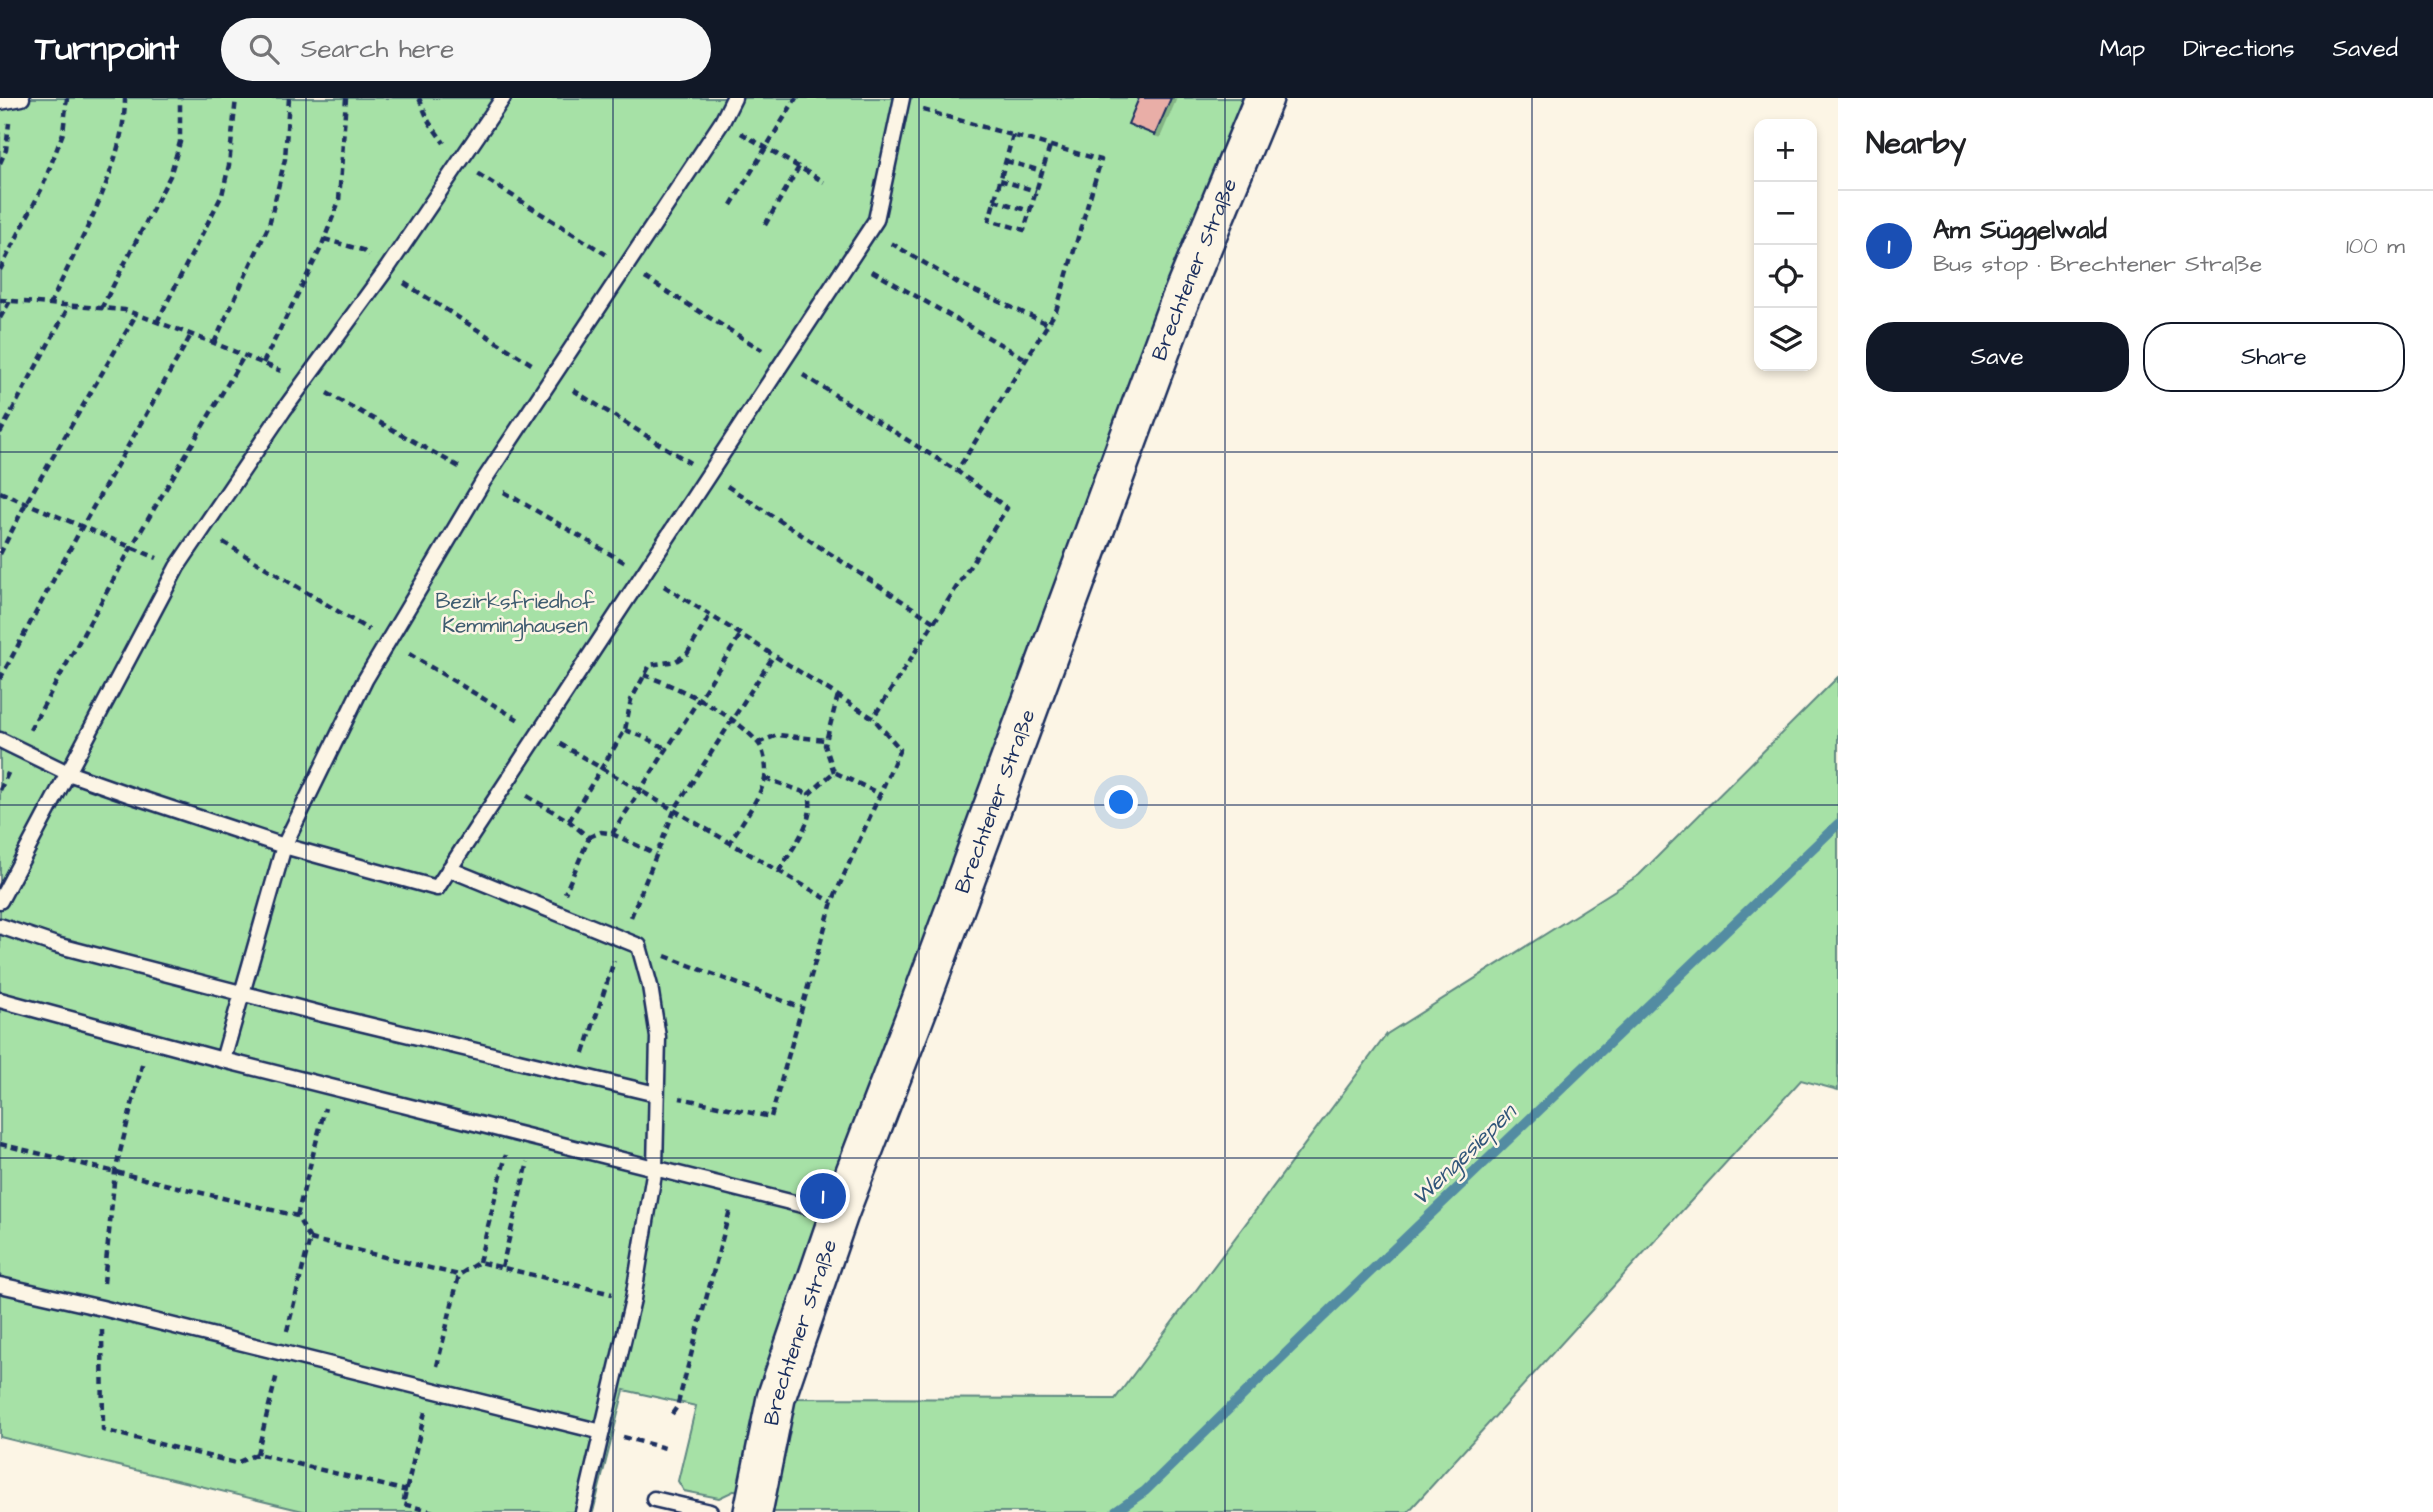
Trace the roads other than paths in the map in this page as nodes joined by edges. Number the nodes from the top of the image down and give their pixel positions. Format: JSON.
{"nodes":[{"id":1,"x":502,"y":98,"type":"edge"},
{"id":2,"x":734,"y":98,"type":"edge"},
{"id":3,"x":1264,"y":98,"type":"edge"},
{"id":4,"x":902,"y":101,"type":"edge"},
{"id":5,"x":0,"y":740,"type":"edge"},
{"id":6,"x":68,"y":773,"type":"junction"},
{"id":7,"x":284,"y":846,"type":"junction"},
{"id":8,"x":449,"y":869,"type":"junction"},
{"id":9,"x":0,"y":901,"type":"edge"},
{"id":10,"x":0,"y":926,"type":"edge"},
{"id":11,"x":242,"y":993,"type":"junction"},
{"id":12,"x":0,"y":1000,"type":"edge"},
{"id":13,"x":223,"y":1060,"type":"junction"},
{"id":14,"x":656,"y":1094,"type":"junction"},
{"id":15,"x":654,"y":1168,"type":"junction"},
{"id":16,"x":839,"y":1214,"type":"junction"},
{"id":17,"x":0,"y":1285,"type":"edge"},
{"id":18,"x":602,"y":1432,"type":"junction"},
{"id":19,"x":654,"y":1499,"type":"dead end"},
{"id":20,"x":583,"y":1512,"type":"edge"},
{"id":21,"x":710,"y":1512,"type":"edge"},
{"id":22,"x":753,"y":1512,"type":"edge"}],
"edges":[{"from":1,"to":6,"type":"lane"},
{"from":2,"to":7,"type":"lane"},
{"from":3,"to":16,"type":"street","name":"Brechtener Straße"},
{"from":4,"to":8,"type":"lane"},
{"from":5,"to":6,"type":"lane"},
{"from":6,"to":7,"type":"lane"},
{"from":6,"to":9,"type":"lane"},
{"from":7,"to":8,"type":"lane"},
{"from":7,"to":11,"type":"lane"},
{"from":8,"to":14,"type":"lane"},
{"from":10,"to":11,"type":"lane"},
{"from":11,"to":13,"type":"lane"},
{"from":11,"to":14,"type":"lane"},
{"from":12,"to":13,"type":"lane"},
{"from":13,"to":15,"type":"lane"},
{"from":14,"to":15,"type":"lane"},
{"from":15,"to":16,"type":"lane"},
{"from":15,"to":18,"type":"lane"},
{"from":16,"to":22,"type":"street","name":"Brechtener Straße"},
{"from":17,"to":18,"type":"lane"},
{"from":18,"to":20,"type":"lane"},
{"from":19,"to":21,"type":"lane"}]}
